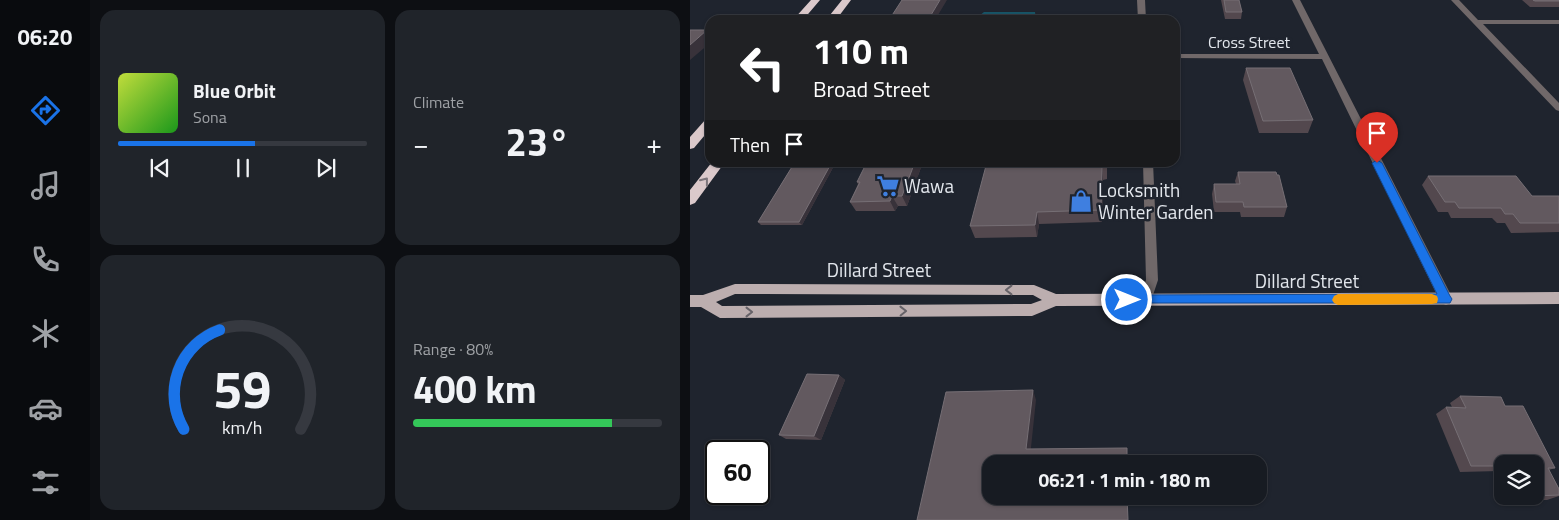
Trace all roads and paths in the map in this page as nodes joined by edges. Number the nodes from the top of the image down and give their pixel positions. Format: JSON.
{"nodes":[{"id":1,"x":816,"y":0,"type":"edge"},
{"id":2,"x":846,"y":0,"type":"edge"},
{"id":3,"x":1141,"y":0,"type":"edge"},
{"id":4,"x":1296,"y":0,"type":"edge"},
{"id":5,"x":1456,"y":0,"type":"edge"},
{"id":6,"x":802,"y":15,"type":"edge"},
{"id":7,"x":835,"y":15,"type":"edge"},
{"id":8,"x":1142,"y":15,"type":"edge"},
{"id":9,"x":1477,"y":22,"type":"junction"},
{"id":10,"x":1559,"y":22,"type":"edge"},
{"id":11,"x":1180,"y":56,"type":"edge"},
{"id":12,"x":1324,"y":57,"type":"junction"},
{"id":13,"x":1559,"y":108,"type":"edge"},
{"id":14,"x":705,"y":128,"type":"edge"},
{"id":15,"x":690,"y":145,"type":"edge"},
{"id":16,"x":715,"y":167,"type":"edge"},
{"id":17,"x":1148,"y":167,"type":"edge"},
{"id":18,"x":690,"y":200,"type":"edge"},
{"id":19,"x":1559,"y":298,"type":"edge"},
{"id":20,"x":1446,"y":299,"type":"junction"},
{"id":21,"x":1055,"y":300,"type":"junction"},
{"id":22,"x":1145,"y":300,"type":"junction"},
{"id":23,"x":697,"y":301,"type":"edge"}],
"edges":[{"from":1,"to":6,"type":"highway"},
{"from":2,"to":7,"type":"highway"},
{"from":3,"to":8,"type":"street"},
{"from":4,"to":12,"type":"street"},
{"from":5,"to":9,"type":"street"},
{"from":9,"to":10,"type":"street"},
{"from":9,"to":13,"type":"street"},
{"from":11,"to":12,"type":"street","name":"Cross Street"},
{"from":12,"to":20,"type":"street"},
{"from":14,"to":15,"type":"highway"},
{"from":18,"to":16,"type":"highway","one_way":true},
{"from":17,"to":22,"type":"street"},
{"from":19,"to":20,"type":"main road","name":"Dillard Street"},
{"from":20,"to":22,"type":"main road","name":"Dillard Street"},
{"from":21,"to":22,"type":"main road","name":"Dillard Street"},
{"from":21,"to":23,"type":"main road","name":"Dillard Street","one_way":true},
{"from":23,"to":21,"type":"main road","name":"Dillard Street","one_way":true}]}
